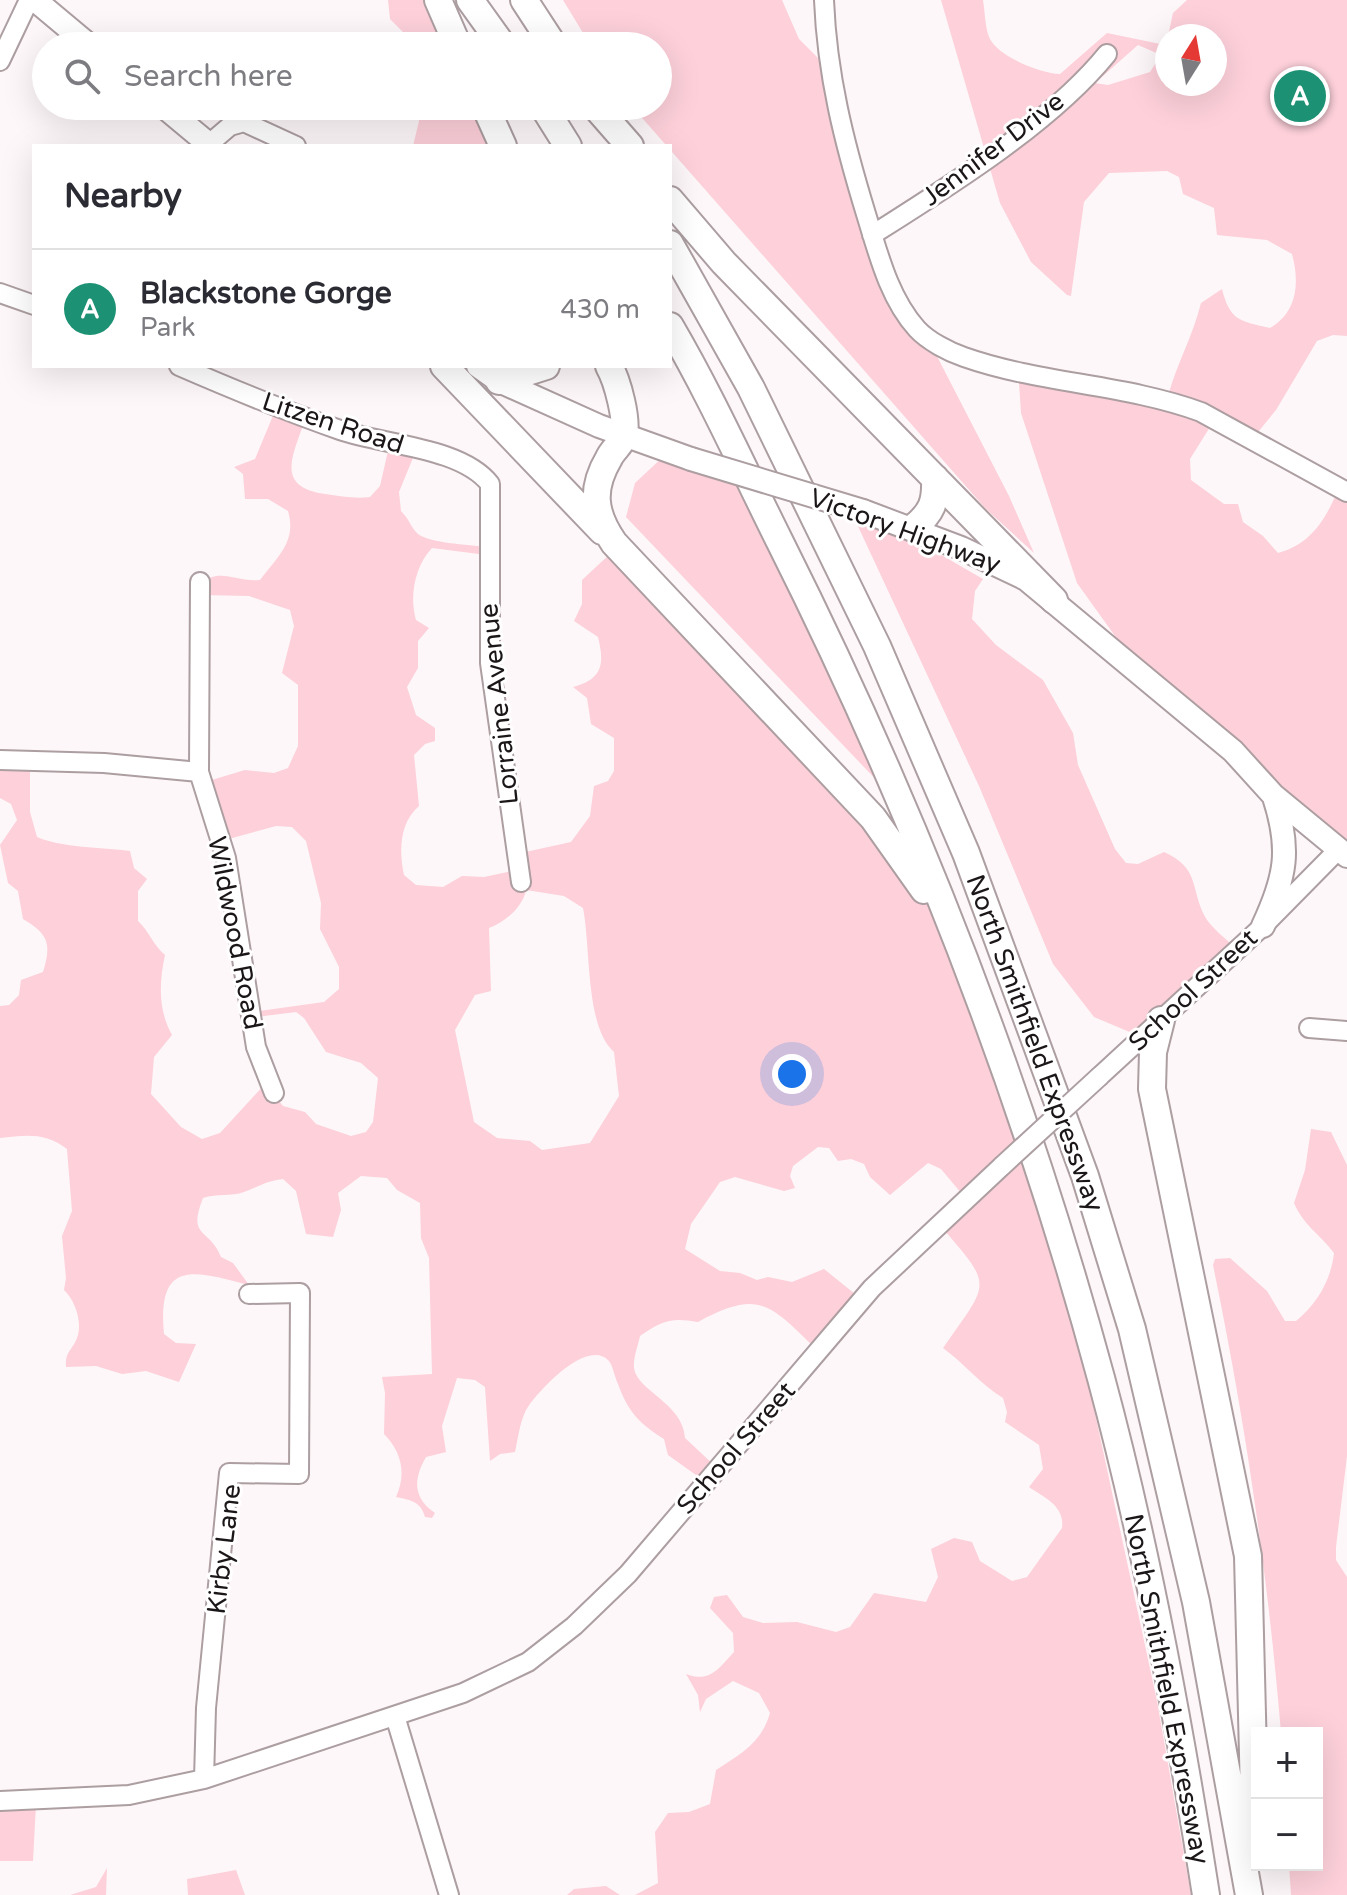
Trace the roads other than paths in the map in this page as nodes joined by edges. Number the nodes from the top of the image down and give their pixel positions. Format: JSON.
{"nodes":[{"id":1,"x":29,"y":0,"type":"edge"},
{"id":2,"x":35,"y":0,"type":"edge"},
{"id":3,"x":438,"y":0,"type":"edge"},
{"id":4,"x":470,"y":0,"type":"edge"},
{"id":5,"x":524,"y":0,"type":"edge"},
{"id":6,"x":824,"y":0,"type":"edge"},
{"id":7,"x":73,"y":32,"type":"edge"},
{"id":8,"x":452,"y":32,"type":"edge"},
{"id":9,"x":493,"y":32,"type":"edge"},
{"id":10,"x":545,"y":32,"type":"edge"},
{"id":11,"x":1107,"y":54,"type":"dead end"},
{"id":12,"x":0,"y":61,"type":"edge"},
{"id":13,"x":180,"y":120,"type":"edge"},
{"id":14,"x":491,"y":120,"type":"edge"},
{"id":15,"x":552,"y":120,"type":"edge"},
{"id":16,"x":602,"y":120,"type":"edge"},
{"id":17,"x":607,"y":120,"type":"edge"},
{"id":18,"x":209,"y":144,"type":"edge"},
{"id":19,"x":211,"y":144,"type":"edge"},
{"id":20,"x":292,"y":144,"type":"edge"},
{"id":21,"x":502,"y":144,"type":"edge"},
{"id":22,"x":567,"y":144,"type":"edge"},
{"id":23,"x":615,"y":144,"type":"edge"},
{"id":24,"x":628,"y":144,"type":"edge"},
{"id":25,"x":672,"y":202,"type":"edge"},
{"id":26,"x":872,"y":235,"type":"junction"},
{"id":27,"x":672,"y":248,"type":"edge"},
{"id":28,"x":0,"y":293,"type":"edge"},
{"id":29,"x":32,"y":304,"type":"edge"},
{"id":30,"x":672,"y":330,"type":"edge"},
{"id":31,"x":184,"y":368,"type":"edge"},
{"id":32,"x":446,"y":368,"type":"edge"},
{"id":33,"x":529,"y":368,"type":"edge"},
{"id":34,"x":610,"y":368,"type":"edge"},
{"id":35,"x":488,"y":373,"type":"edge"},
{"id":36,"x":624,"y":436,"type":"junction"},
{"id":37,"x":935,"y":478,"type":"junction"},
{"id":38,"x":486,"y":479,"type":"joint"},
{"id":39,"x":1347,"y":492,"type":"edge"},
{"id":40,"x":913,"y":528,"type":"junction"},
{"id":41,"x":614,"y":543,"type":"junction"},
{"id":42,"x":200,"y":582,"type":"dead end"},
{"id":43,"x":1054,"y":600,"type":"junction"},
{"id":44,"x":0,"y":760,"type":"edge"},
{"id":45,"x":199,"y":772,"type":"junction"},
{"id":46,"x":1273,"y":795,"type":"junction"},
{"id":47,"x":1342,"y":853,"type":"edge"},
{"id":48,"x":521,"y":882,"type":"dead end"},
{"id":49,"x":1263,"y":926,"type":"junction"},
{"id":50,"x":972,"y":982,"type":"junction"},
{"id":51,"x":1161,"y":1020,"type":"junction"},
{"id":52,"x":1309,"y":1028,"type":"dead end"},
{"id":53,"x":1347,"y":1031,"type":"edge"},
{"id":54,"x":274,"y":1093,"type":"dead end"},
{"id":55,"x":249,"y":1294,"type":"dead end"},
{"id":56,"x":395,"y":1716,"type":"junction"},
{"id":57,"x":204,"y":1779,"type":"junction"},
{"id":58,"x":0,"y":1801,"type":"edge"},
{"id":59,"x":1248,"y":1891,"type":"edge"},
{"id":60,"x":449,"y":1895,"type":"edge"},
{"id":61,"x":1206,"y":1895,"type":"edge"}],
"edges":[{"from":1,"to":12,"type":"street"},
{"from":2,"to":7,"type":"main road"},
{"from":3,"to":8,"type":"highway"},
{"from":4,"to":9,"type":"highway"},
{"from":5,"to":10,"type":"highway"},
{"from":6,"to":26,"type":"street"},
{"from":11,"to":26,"type":"street","name":"Jennifer Drive"},
{"from":13,"to":18,"type":"main road"},
{"from":14,"to":21,"type":"highway"},
{"from":15,"to":22,"type":"highway"},
{"from":16,"to":23,"type":"highway"},
{"from":17,"to":24,"type":"highway"},
{"from":19,"to":20,"type":"street"},
{"from":25,"to":37,"type":"highway"},
{"from":26,"to":39,"type":"street"},
{"from":27,"to":59,"type":"highway","name":"North Smithfield Expressway"},
{"from":28,"to":29,"type":"street"},
{"from":30,"to":50,"type":"highway","name":"North Smithfield Expressway"},
{"from":31,"to":38,"type":"street","name":"Litzen Road"},
{"from":32,"to":41,"type":"highway"},
{"from":33,"to":35,"type":"highway"},
{"from":34,"to":36,"type":"highway"},
{"from":35,"to":36,"type":"main road","name":"Victory Highway"},
{"from":36,"to":40,"type":"main road","name":"Victory Highway","bridge":true},
{"from":36,"to":41,"type":"highway"},
{"from":37,"to":40,"type":"highway"},
{"from":37,"to":43,"type":"highway"},
{"from":38,"to":48,"type":"street","name":"Lorraine Avenue"},
{"from":40,"to":43,"type":"main road","name":"Victory Highway"},
{"from":41,"to":50,"type":"highway"},
{"from":42,"to":45,"type":"street","name":"Wildwood Road"},
{"from":43,"to":46,"type":"main road","name":"Victory Highway"},
{"from":44,"to":45,"type":"street"},
{"from":45,"to":54,"type":"street","name":"Wildwood Road"},
{"from":46,"to":47,"type":"main road","name":"Victory Highway"},
{"from":46,"to":49,"type":"main road"},
{"from":47,"to":49,"type":"street","name":"School Street"},
{"from":49,"to":51,"type":"street","name":"School Street"},
{"from":50,"to":61,"type":"highway","name":"North Smithfield Expressway"},
{"from":51,"to":56,"type":"street","name":"School Street","bridge":true},
{"from":51,"to":59,"type":"highway"},
{"from":52,"to":53,"type":"street"},
{"from":55,"to":57,"type":"street","name":"Kirby Lane"},
{"from":56,"to":57,"type":"street","name":"School Street"},
{"from":56,"to":60,"type":"street"},
{"from":57,"to":58,"type":"street","name":"School Street"}]}
